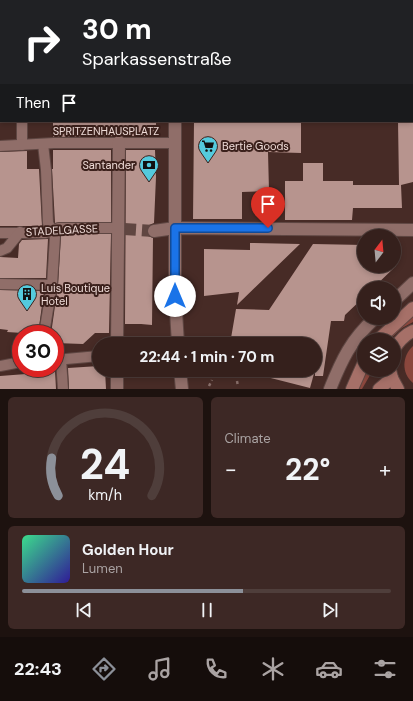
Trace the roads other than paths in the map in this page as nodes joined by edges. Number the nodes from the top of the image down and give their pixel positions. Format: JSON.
{"nodes":[{"id":1,"x":22,"y":122,"type":"edge"},
{"id":2,"x":175,"y":122,"type":"edge"},
{"id":3,"x":118,"y":142,"type":"junction"},
{"id":4,"x":175,"y":143,"type":"junction"},
{"id":5,"x":40,"y":144,"type":"junction"},
{"id":6,"x":22,"y":145,"type":"junction"},
{"id":7,"x":0,"y":146,"type":"edge"},
{"id":8,"x":121,"y":228,"type":"junction"},
{"id":9,"x":175,"y":228,"type":"junction"},
{"id":10,"x":52,"y":230,"type":"junction"},
{"id":11,"x":413,"y":230,"type":"edge"},
{"id":12,"x":154,"y":231,"type":"tunnel mouth"},
{"id":13,"x":20,"y":232,"type":"junction"},
{"id":14,"x":0,"y":233,"type":"edge"},
{"id":15,"x":0,"y":251,"type":"edge"},
{"id":16,"x":413,"y":283,"type":"edge"},
{"id":17,"x":0,"y":284,"type":"edge"},
{"id":18,"x":52,"y":285,"type":"junction"},
{"id":19,"x":401,"y":294,"type":"edge"},
{"id":20,"x":413,"y":308,"type":"edge"},
{"id":21,"x":45,"y":325,"type":"edge"},
{"id":22,"x":367,"y":325,"type":"edge"},
{"id":23,"x":413,"y":331,"type":"edge"},
{"id":24,"x":386,"y":333,"type":"edge"},
{"id":25,"x":117,"y":337,"type":"edge"},
{"id":26,"x":178,"y":337,"type":"edge"},
{"id":27,"x":401,"y":338,"type":"edge"},
{"id":28,"x":92,"y":357,"type":"edge"},
{"id":29,"x":64,"y":359,"type":"edge"},
{"id":30,"x":12,"y":364,"type":"edge"},
{"id":31,"x":0,"y":366,"type":"edge"},
{"id":32,"x":61,"y":377,"type":"edge"},
{"id":33,"x":117,"y":377,"type":"edge"},
{"id":34,"x":181,"y":377,"type":"edge"},
{"id":35,"x":357,"y":377,"type":"edge"},
{"id":36,"x":389,"y":377,"type":"edge"},
{"id":37,"x":392,"y":377,"type":"edge"},
{"id":38,"x":63,"y":389,"type":"edge"},
{"id":39,"x":117,"y":389,"type":"edge"},
{"id":40,"x":182,"y":389,"type":"edge"},
{"id":41,"x":330,"y":389,"type":"edge"},
{"id":42,"x":352,"y":389,"type":"edge"},
{"id":43,"x":379,"y":389,"type":"edge"},
{"id":44,"x":398,"y":389,"type":"edge"}],
"edges":[{"from":1,"to":6,"type":"street"},
{"from":2,"to":4,"type":"street"},
{"from":3,"to":4,"type":"street","name":"SPRITZENHAUSPLATZ"},
{"from":3,"to":5,"type":"street","name":"SPRITZENHAUSPLATZ"},
{"from":3,"to":8,"type":"street"},
{"from":4,"to":9,"type":"street"},
{"from":5,"to":6,"type":"street"},
{"from":5,"to":10,"type":"street"},
{"from":6,"to":7,"type":"street"},
{"from":8,"to":10,"type":"street","name":"STADELGASSE"},
{"from":8,"to":25,"type":"street"},
{"from":9,"to":11,"type":"street"},
{"from":9,"to":12,"type":"street"},
{"from":9,"to":26,"type":"street"},
{"from":10,"to":13,"type":"street","name":"STADELGASSE"},
{"from":10,"to":18,"type":"street"},
{"from":13,"to":14,"type":"street","name":"STADELGASSE"},
{"from":13,"to":15,"type":"street"},
{"from":16,"to":19,"type":"street"},
{"from":17,"to":18,"type":"street"},
{"from":18,"to":21,"type":"street"},
{"from":20,"to":24,"type":"main road"},
{"from":22,"to":41,"type":"street"},
{"from":23,"to":27,"type":"main road"},
{"from":28,"to":29,"type":"street"},
{"from":30,"to":31,"type":"street"},
{"from":32,"to":38,"type":"street"},
{"from":33,"to":39,"type":"street"},
{"from":34,"to":40,"type":"street"},
{"from":35,"to":42,"type":"main road"},
{"from":36,"to":43,"type":"main road"},
{"from":37,"to":44,"type":"main road"}]}
